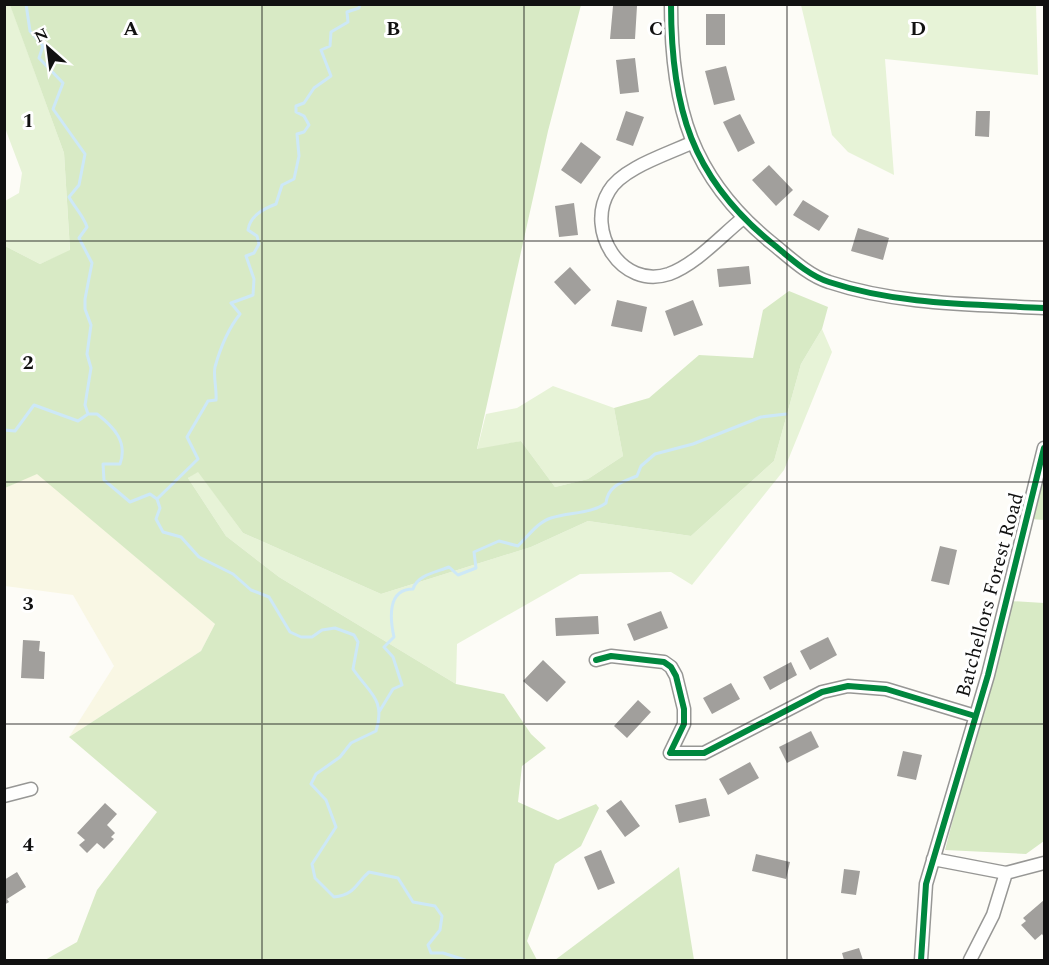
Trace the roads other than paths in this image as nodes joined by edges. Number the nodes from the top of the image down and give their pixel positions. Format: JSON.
{"nodes":[{"id":1,"x":672,"y":4,"type":"edge"},
{"id":2,"x":691,"y":143,"type":"junction"},
{"id":3,"x":742,"y":219,"type":"junction"},
{"id":4,"x":1044,"y":308,"type":"edge"},
{"id":5,"x":1044,"y":448,"type":"edge"},
{"id":6,"x":596,"y":660,"type":"dead end"},
{"id":7,"x":975,"y":716,"type":"junction"},
{"id":8,"x":31,"y":789,"type":"dead end"},
{"id":9,"x":4,"y":796,"type":"edge"},
{"id":10,"x":933,"y":859,"type":"junction"},
{"id":11,"x":1044,"y":863,"type":"edge"},
{"id":12,"x":1006,"y":873,"type":"junction"},
{"id":13,"x":921,"y":960,"type":"edge"},
{"id":14,"x":970,"y":960,"type":"edge"}],
"edges":[{"from":1,"to":2,"type":"street"},
{"from":2,"to":3,"type":"street"},
{"from":2,"to":3,"type":"street"},
{"from":3,"to":4,"type":"street"},
{"from":5,"to":7,"type":"street","name":"Batchellors Forest Road"},
{"from":6,"to":7,"type":"street"},
{"from":7,"to":10,"type":"street","name":"Batchellors Forest Road"},
{"from":8,"to":9,"type":"street"},
{"from":10,"to":12,"type":"street"},
{"from":10,"to":13,"type":"street","name":"Batchellors Forest Road"},
{"from":11,"to":12,"type":"street"},
{"from":12,"to":14,"type":"street"}]}
